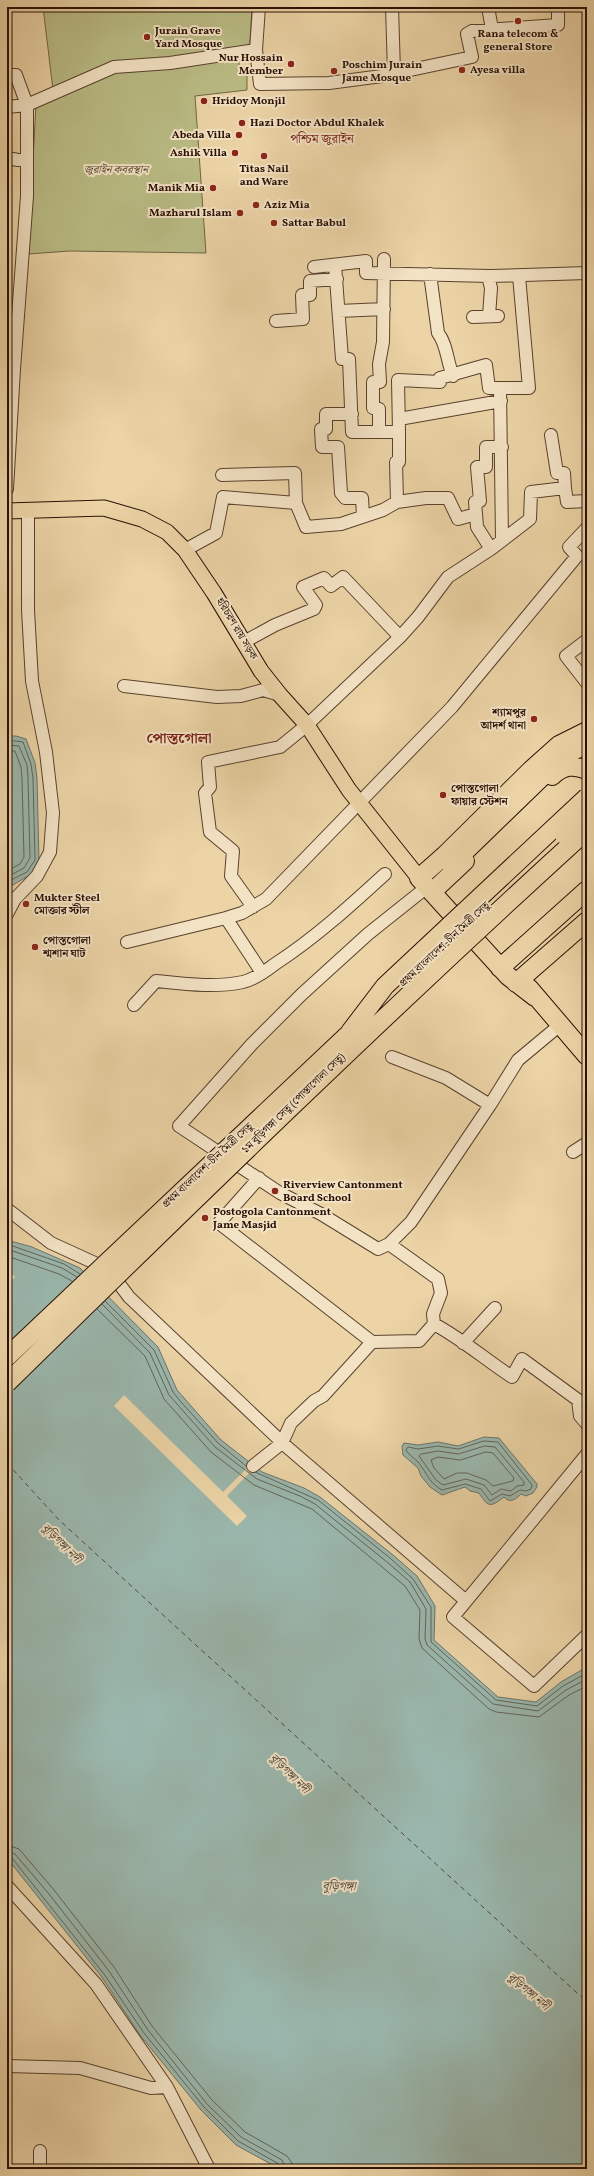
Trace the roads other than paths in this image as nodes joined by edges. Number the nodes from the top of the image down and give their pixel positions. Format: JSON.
{"nodes":[{"id":1,"x":259,"y":7,"type":"edge"},
{"id":2,"x":392,"y":7,"type":"edge"},
{"id":3,"x":488,"y":7,"type":"edge"},
{"id":4,"x":558,"y":7,"type":"edge"},
{"id":5,"x":492,"y":29,"type":"junction"},
{"id":6,"x":256,"y":50,"type":"junction"},
{"id":7,"x":394,"y":72,"type":"junction"},
{"id":8,"x":7,"y":75,"type":"edge"},
{"id":9,"x":27,"y":105,"type":"junction"},
{"id":10,"x":7,"y":107,"type":"edge"},
{"id":11,"x":7,"y":158,"type":"edge"},
{"id":12,"x":26,"y":160,"type":"junction"},
{"id":13,"x":384,"y":258,"type":"dead end"},
{"id":14,"x":336,"y":265,"type":"junction"},
{"id":15,"x":314,"y":267,"type":"dead end"},
{"id":16,"x":384,"y":273,"type":"junction"},
{"id":17,"x":587,"y":273,"type":"edge"},
{"id":18,"x":430,"y":274,"type":"junction"},
{"id":19,"x":488,"y":276,"type":"junction"},
{"id":20,"x":519,"y":276,"type":"junction"},
{"id":21,"x":337,"y":279,"type":"junction"},
{"id":22,"x":384,"y":309,"type":"junction"},
{"id":23,"x":339,"y":311,"type":"junction"},
{"id":24,"x":473,"y":317,"type":"dead end"},
{"id":25,"x":276,"y":321,"type":"dead end"},
{"id":26,"x":10,"y":368,"type":"edge"},
{"id":27,"x":453,"y":376,"type":"junction"},
{"id":28,"x":500,"y":388,"type":"junction"},
{"id":29,"x":501,"y":401,"type":"junction"},
{"id":30,"x":352,"y":414,"type":"junction"},
{"id":31,"x":399,"y":419,"type":"junction"},
{"id":32,"x":379,"y":432,"type":"junction"},
{"id":33,"x":399,"y":432,"type":"junction"},
{"id":34,"x":551,"y":435,"type":"dead end"},
{"id":35,"x":502,"y":447,"type":"junction"},
{"id":36,"x":222,"y":475,"type":"dead end"},
{"id":37,"x":565,"y":488,"type":"junction"},
{"id":38,"x":7,"y":490,"type":"edge"},
{"id":39,"x":587,"y":501,"type":"edge"},
{"id":40,"x":397,"y":502,"type":"junction"},
{"id":41,"x":296,"y":503,"type":"junction"},
{"id":42,"x":28,"y":511,"type":"junction"},
{"id":43,"x":7,"y":512,"type":"edge"},
{"id":44,"x":476,"y":514,"type":"junction"},
{"id":45,"x":363,"y":516,"type":"junction"},
{"id":46,"x":587,"y":528,"type":"edge"},
{"id":47,"x":502,"y":540,"type":"junction"},
{"id":48,"x":491,"y":548,"type":"junction"},
{"id":49,"x":185,"y":550,"type":"junction"},
{"id":50,"x":400,"y":637,"type":"junction"},
{"id":51,"x":587,"y":640,"type":"edge"},
{"id":52,"x":244,"y":642,"type":"junction"},
{"id":53,"x":587,"y":684,"type":"edge"},
{"id":54,"x":124,"y":686,"type":"dead end"},
{"id":55,"x":280,"y":695,"type":"junction"},
{"id":56,"x":307,"y":725,"type":"junction"},
{"id":57,"x":587,"y":730,"type":"edge"},
{"id":58,"x":587,"y":744,"type":"edge"},
{"id":59,"x":587,"y":770,"type":"edge"},
{"id":60,"x":587,"y":797,"type":"edge"},
{"id":61,"x":361,"y":803,"type":"junction"},
{"id":62,"x":587,"y":814,"type":"edge"},
{"id":63,"x":587,"y":830,"type":"edge"},
{"id":64,"x":587,"y":837,"type":"edge"},
{"id":65,"x":385,"y":874,"type":"dead end"},
{"id":66,"x":429,"y":883,"type":"junction"},
{"id":67,"x":587,"y":890,"type":"edge"},
{"id":68,"x":587,"y":902,"type":"edge"},
{"id":69,"x":253,"y":907,"type":"junction"},
{"id":70,"x":7,"y":914,"type":"edge"},
{"id":71,"x":226,"y":918,"type":"junction"},
{"id":72,"x":587,"y":921,"type":"edge"},
{"id":73,"x":127,"y":942,"type":"dead end"},
{"id":74,"x":262,"y":973,"type":"junction"},
{"id":75,"x":511,"y":973,"type":"junction"},
{"id":76,"x":134,"y":1005,"type":"dead end"},
{"id":77,"x":560,"y":1025,"type":"junction"},
{"id":78,"x":355,"y":1037,"type":"junction"},
{"id":79,"x":587,"y":1056,"type":"edge"},
{"id":80,"x":392,"y":1057,"type":"dead end"},
{"id":81,"x":490,"y":1105,"type":"junction"},
{"id":82,"x":587,"y":1143,"type":"edge"},
{"id":83,"x":573,"y":1152,"type":"dead end"},
{"id":84,"x":259,"y":1178,"type":"junction"},
{"id":85,"x":7,"y":1209,"type":"edge"},
{"id":86,"x":390,"y":1244,"type":"junction"},
{"id":87,"x":495,"y":1308,"type":"dead end"},
{"id":88,"x":434,"y":1324,"type":"junction"},
{"id":89,"x":372,"y":1342,"type":"junction"},
{"id":90,"x":463,"y":1343,"type":"junction"},
{"id":91,"x":7,"y":1357,"type":"edge"},
{"id":92,"x":7,"y":1383,"type":"edge"},
{"id":93,"x":587,"y":1424,"type":"edge"},
{"id":94,"x":282,"y":1443,"type":"junction"},
{"id":95,"x":587,"y":1454,"type":"edge"},
{"id":96,"x":253,"y":1466,"type":"dead end"},
{"id":97,"x":466,"y":1601,"type":"junction"},
{"id":98,"x":587,"y":1634,"type":"edge"},
{"id":99,"x":7,"y":1886,"type":"edge"},
{"id":100,"x":7,"y":2066,"type":"edge"},
{"id":101,"x":167,"y":2087,"type":"junction"},
{"id":102,"x":40,"y":2151,"type":"dead end"},
{"id":103,"x":40,"y":2169,"type":"edge"},
{"id":104,"x":209,"y":2169,"type":"edge"}],
"edges":[{"from":1,"to":6,"type":"street"},
{"from":2,"to":7,"type":"street"},
{"from":3,"to":5,"type":"street"},
{"from":4,"to":5,"type":"street"},
{"from":5,"to":7,"type":"street"},
{"from":6,"to":7,"type":"street"},
{"from":6,"to":9,"type":"street"},
{"from":8,"to":9,"type":"street"},
{"from":9,"to":10,"type":"street"},
{"from":9,"to":12,"type":"street"},
{"from":11,"to":12,"type":"street"},
{"from":12,"to":26,"type":"street"},
{"from":13,"to":16,"type":"street"},
{"from":14,"to":15,"type":"street"},
{"from":14,"to":16,"type":"street"},
{"from":14,"to":21,"type":"street"},
{"from":16,"to":18,"type":"street"},
{"from":16,"to":22,"type":"street"},
{"from":17,"to":20,"type":"street"},
{"from":18,"to":19,"type":"street"},
{"from":18,"to":27,"type":"street"},
{"from":19,"to":20,"type":"street"},
{"from":19,"to":24,"type":"street"},
{"from":20,"to":28,"type":"street"},
{"from":21,"to":23,"type":"street"},
{"from":21,"to":25,"type":"street"},
{"from":22,"to":23,"type":"street"},
{"from":22,"to":32,"type":"street"},
{"from":23,"to":30,"type":"street"},
{"from":26,"to":38,"type":"street"},
{"from":27,"to":28,"type":"street"},
{"from":27,"to":31,"type":"street"},
{"from":28,"to":29,"type":"street"},
{"from":29,"to":31,"type":"street"},
{"from":29,"to":35,"type":"street"},
{"from":30,"to":32,"type":"street"},
{"from":30,"to":45,"type":"street"},
{"from":31,"to":33,"type":"street"},
{"from":32,"to":33,"type":"street"},
{"from":33,"to":40,"type":"street"},
{"from":34,"to":37,"type":"street"},
{"from":35,"to":44,"type":"street"},
{"from":35,"to":47,"type":"street"},
{"from":36,"to":41,"type":"street"},
{"from":37,"to":39,"type":"street"},
{"from":37,"to":47,"type":"street"},
{"from":40,"to":44,"type":"street"},
{"from":40,"to":45,"type":"street"},
{"from":41,"to":45,"type":"street"},
{"from":41,"to":49,"type":"street"},
{"from":42,"to":43,"type":"main road","name":"হরিচরণ রায় সড়ক"},
{"from":42,"to":49,"type":"main road","name":"হরিচরণ রায় সড়ক"},
{"from":42,"to":70,"type":"street"},
{"from":44,"to":48,"type":"street"},
{"from":46,"to":61,"type":"street"},
{"from":47,"to":48,"type":"street"},
{"from":48,"to":50,"type":"street"},
{"from":49,"to":52,"type":"main road","name":"হরিচরণ রায় সড়ক"},
{"from":50,"to":52,"type":"street"},
{"from":50,"to":56,"type":"street"},
{"from":51,"to":53,"type":"street"},
{"from":52,"to":55,"type":"main road","name":"হরিচরণ রায় সড়ক"},
{"from":54,"to":55,"type":"street"},
{"from":55,"to":56,"type":"main road","name":"হরিচরণ রায় সড়ক"},
{"from":56,"to":61,"type":"main road","name":"হরিচরণ রায় সড়ক"},
{"from":56,"to":69,"type":"street"},
{"from":57,"to":66,"type":"highway"},
{"from":58,"to":66,"type":"highway"},
{"from":59,"to":66,"type":"highway"},
{"from":60,"to":78,"type":"highway","bridge":true},
{"from":61,"to":66,"type":"main road","name":"হরিচরণ রায় সড়ক"},
{"from":61,"to":69,"type":"street"},
{"from":62,"to":78,"type":"highway","name":"প্রথম বাংলাদেশ-চীন মৈত্রী সেতু","bridge":true},
{"from":63,"to":78,"type":"highway","name":"১ম বুড়িগঙ্গা সেতু (পোস্তাগোলা সেতু)","bridge":true},
{"from":64,"to":78,"type":"highway","bridge":true},
{"from":65,"to":74,"type":"street"},
{"from":66,"to":75,"type":"highway"},
{"from":66,"to":84,"type":"street"},
{"from":67,"to":75,"type":"highway"},
{"from":68,"to":75,"type":"highway"},
{"from":69,"to":71,"type":"street"},
{"from":71,"to":73,"type":"street"},
{"from":71,"to":74,"type":"street"},
{"from":72,"to":75,"type":"highway"},
{"from":74,"to":76,"type":"street"},
{"from":75,"to":77,"type":"highway"},
{"from":77,"to":79,"type":"highway"},
{"from":77,"to":81,"type":"street"},
{"from":78,"to":91,"type":"highway","name":"প্রথম বাংলাদেশ-চীন মৈত্রী সেতু","bridge":true},
{"from":78,"to":92,"type":"highway","name":"১ম বুড়িগঙ্গা সেতু (পোস্তাগোলা সেতু)","bridge":true},
{"from":80,"to":81,"type":"street"},
{"from":81,"to":86,"type":"street"},
{"from":82,"to":83,"type":"street"},
{"from":84,"to":86,"type":"street"},
{"from":84,"to":89,"type":"street"},
{"from":85,"to":94,"type":"street"},
{"from":86,"to":88,"type":"street"},
{"from":87,"to":90,"type":"street"},
{"from":88,"to":89,"type":"street"},
{"from":88,"to":90,"type":"street"},
{"from":89,"to":94,"type":"street"},
{"from":90,"to":93,"type":"street"},
{"from":94,"to":96,"type":"street"},
{"from":94,"to":97,"type":"street"},
{"from":95,"to":97,"type":"street"},
{"from":97,"to":98,"type":"street"},
{"from":99,"to":101,"type":"street"},
{"from":100,"to":101,"type":"street"},
{"from":101,"to":104,"type":"street"},
{"from":102,"to":103,"type":"street"}]}
